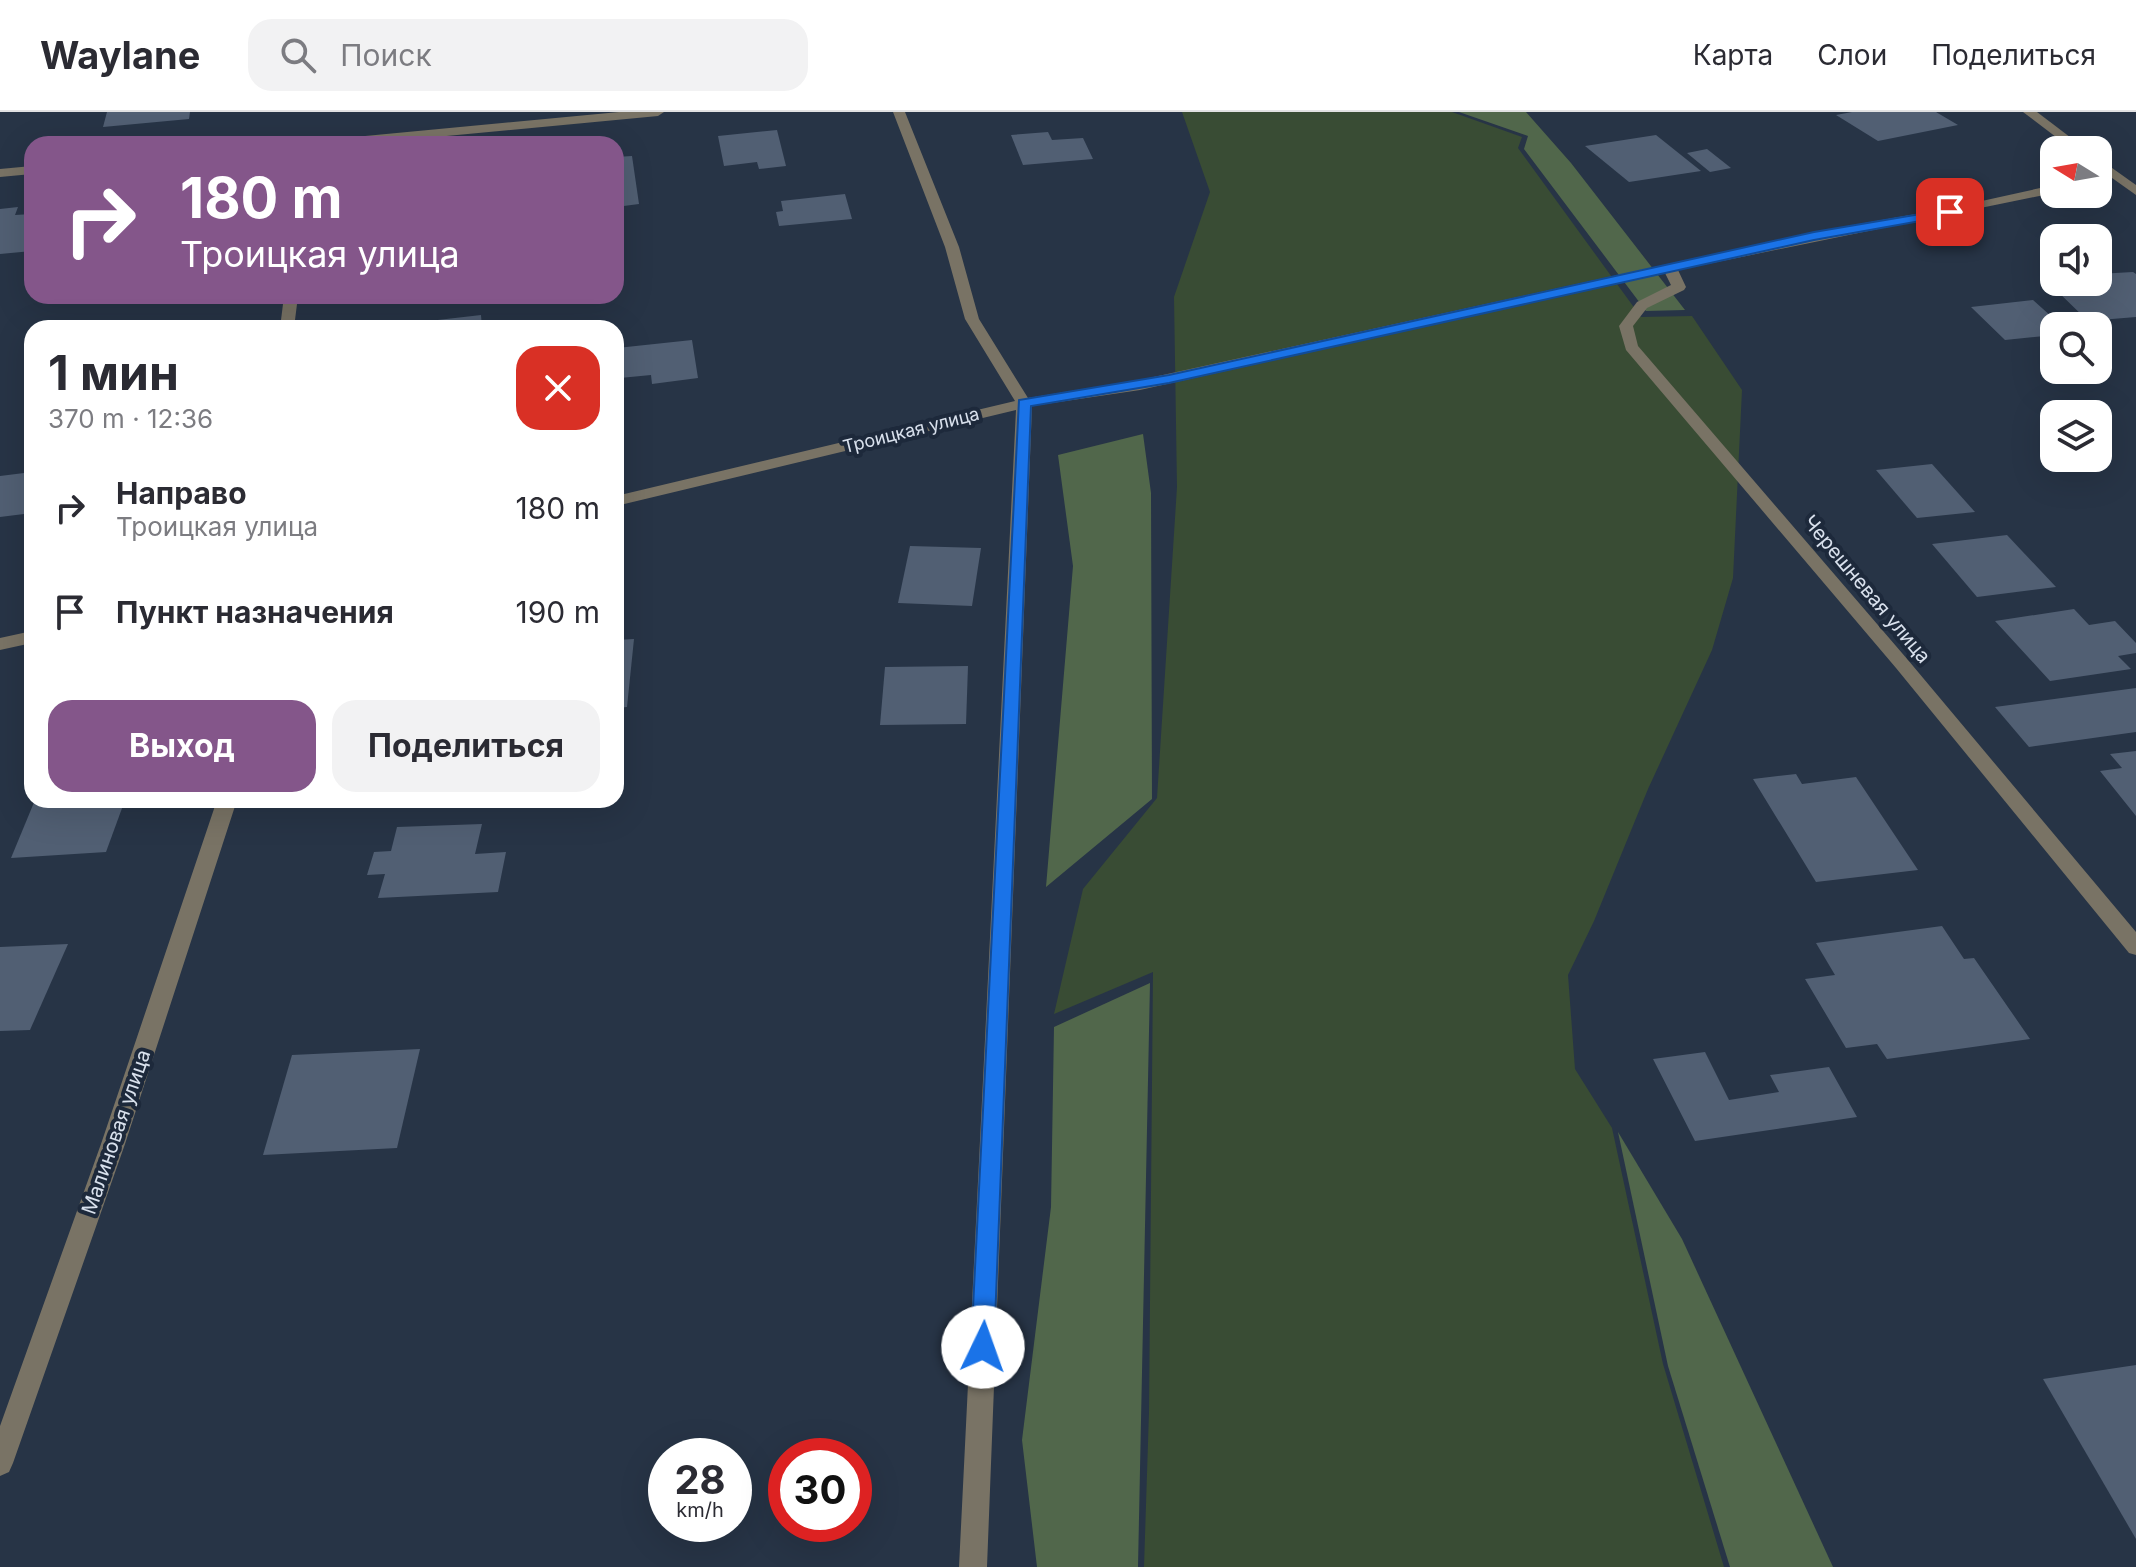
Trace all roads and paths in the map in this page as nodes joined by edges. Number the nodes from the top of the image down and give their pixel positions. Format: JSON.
{"nodes":[{"id":1,"x":658,"y":112,"type":"edge"},
{"id":2,"x":899,"y":112,"type":"edge"},
{"id":3,"x":2029,"y":112,"type":"edge"},
{"id":4,"x":407,"y":136,"type":"edge"},
{"id":5,"x":2062,"y":136,"type":"edge"},
{"id":6,"x":24,"y":171,"type":"edge"},
{"id":7,"x":2136,"y":171,"type":"edge"},
{"id":8,"x":2112,"y":172,"type":"edge"},
{"id":9,"x":0,"y":173,"type":"edge"},
{"id":10,"x":2116,"y":175,"type":"junction"},
{"id":11,"x":2112,"y":176,"type":"edge"},
{"id":12,"x":2136,"y":191,"type":"edge"},
{"id":13,"x":2040,"y":192,"type":"edge"},
{"id":14,"x":1670,"y":269,"type":"junction"},
{"id":15,"x":1024,"y":403,"type":"junction"},
{"id":16,"x":624,"y":499,"type":"edge"},
{"id":17,"x":24,"y":639,"type":"edge"},
{"id":18,"x":0,"y":644,"type":"edge"},
{"id":19,"x":224,"y":808,"type":"edge"},
{"id":20,"x":2136,"y":947,"type":"edge"},
{"id":21,"x":0,"y":1463,"type":"edge"},
{"id":22,"x":973,"y":1567,"type":"edge"}],
"edges":[{"from":1,"to":4,"type":"street"},
{"from":2,"to":15,"type":"street"},
{"from":3,"to":5,"type":"street"},
{"from":6,"to":9,"type":"street"},
{"from":7,"to":10,"type":"street"},
{"from":8,"to":10,"type":"street"},
{"from":10,"to":11,"type":"street"},
{"from":10,"to":12,"type":"street"},
{"from":13,"to":14,"type":"street","name":"Троицкая улица"},
{"from":14,"to":15,"type":"street","name":"Троицкая улица"},
{"from":14,"to":20,"type":"street","name":"Черешневая улица"},
{"from":15,"to":16,"type":"street","name":"Троицкая улица"},
{"from":15,"to":22,"type":"street"},
{"from":17,"to":18,"type":"street"},
{"from":19,"to":21,"type":"street","name":"Малиновая улица"}]}
